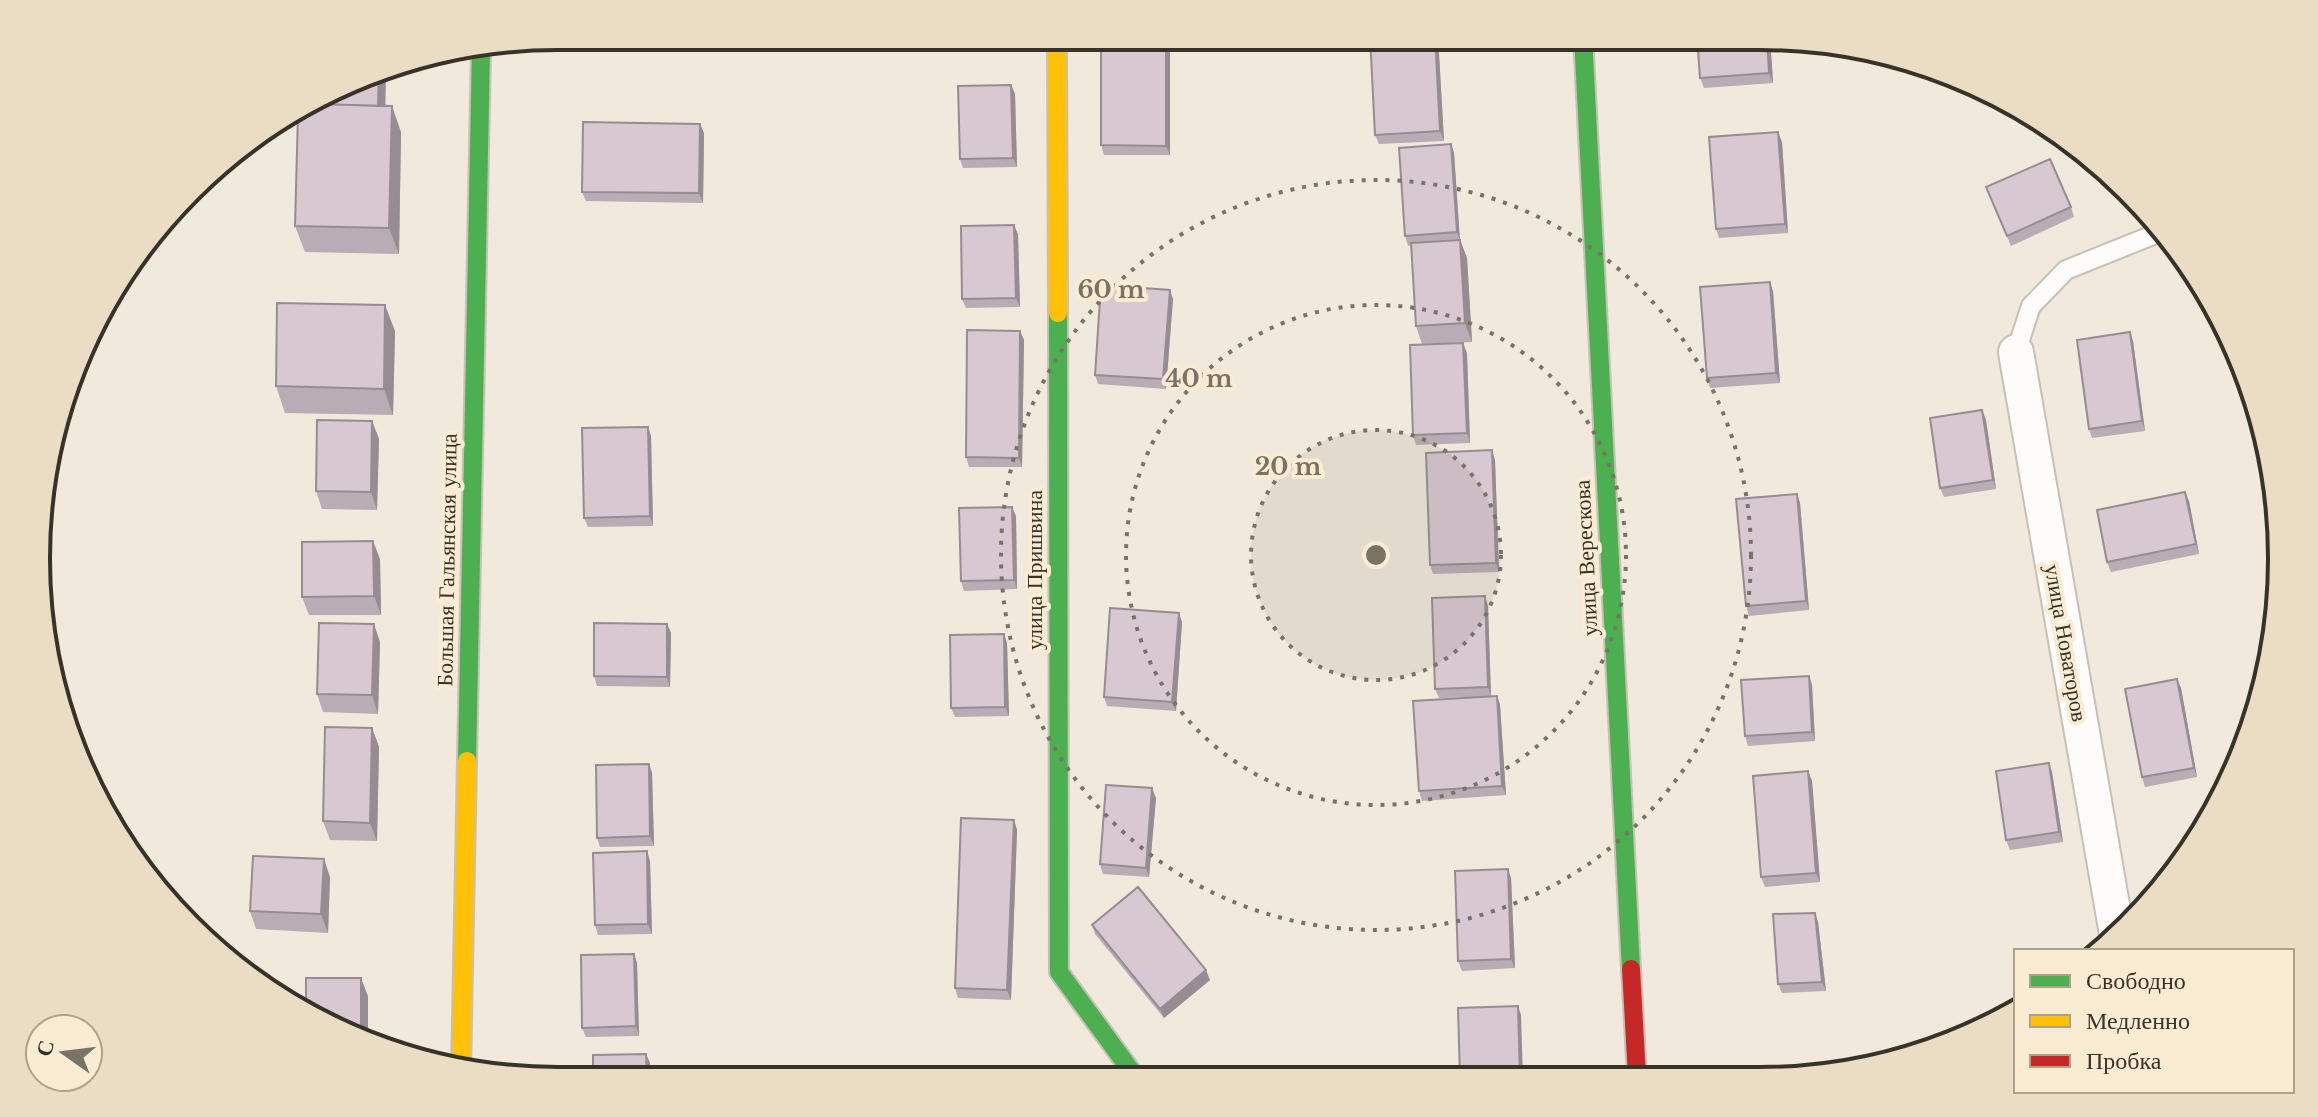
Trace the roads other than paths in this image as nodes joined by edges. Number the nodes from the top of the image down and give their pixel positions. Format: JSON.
{"nodes":[{"id":1,"x":1057,"y":50,"type":"edge"},
{"id":2,"x":1584,"y":50,"type":"edge"},
{"id":3,"x":481,"y":56,"type":"edge"},
{"id":4,"x":2152,"y":235,"type":"edge"},
{"id":5,"x":2016,"y":352,"type":"joint"},
{"id":6,"x":2115,"y":922,"type":"edge"},
{"id":7,"x":461,"y":1057,"type":"edge"},
{"id":8,"x":1128,"y":1067,"type":"edge"},
{"id":9,"x":1636,"y":1067,"type":"edge"}],
"edges":[{"from":1,"to":8,"type":"street","name":"улица Пришвина"},
{"from":2,"to":9,"type":"street","name":"улица Верескова"},
{"from":3,"to":7,"type":"street","name":"Большая Гальянская улица"},
{"from":4,"to":5,"type":"lane"},
{"from":5,"to":6,"type":"street","name":"улица Новаторов"}]}
